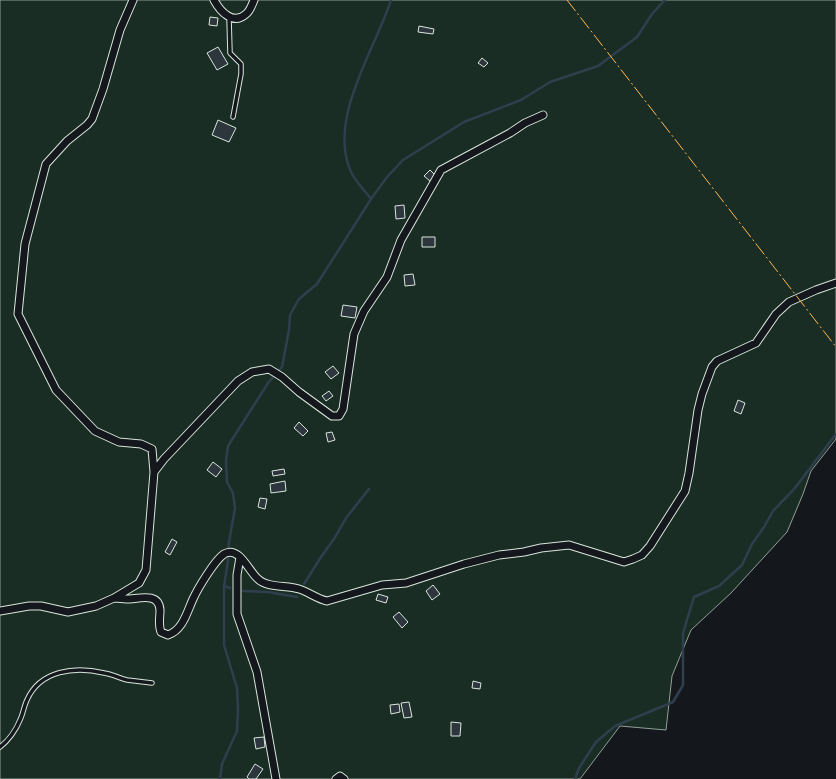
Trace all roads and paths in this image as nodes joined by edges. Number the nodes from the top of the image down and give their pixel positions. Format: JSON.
{"nodes":[{"id":1,"x":133,"y":0,"type":"edge"},
{"id":2,"x":214,"y":0,"type":"edge"},
{"id":3,"x":254,"y":0,"type":"edge"},
{"id":4,"x":229,"y":18,"type":"junction"},
{"id":5,"x":543,"y":115,"type":"dead end"},
{"id":6,"x":233,"y":116,"type":"dead end"},
{"id":7,"x":836,"y":283,"type":"edge"},
{"id":8,"x":154,"y":472,"type":"junction"},
{"id":9,"x":240,"y":558,"type":"junction"},
{"id":10,"x":114,"y":598,"type":"junction"},
{"id":11,"x":0,"y":611,"type":"edge"},
{"id":12,"x":152,"y":683,"type":"dead end"},
{"id":13,"x":0,"y":747,"type":"edge"},
{"id":14,"x":276,"y":779,"type":"edge"},
{"id":15,"x":336,"y":779,"type":"edge"},
{"id":16,"x":344,"y":779,"type":"edge"}],
"edges":[{"from":1,"to":8,"type":"street"},
{"from":2,"to":4,"type":"street"},
{"from":3,"to":4,"type":"street"},
{"from":4,"to":6,"type":"lane"},
{"from":5,"to":8,"type":"street"},
{"from":7,"to":9,"type":"street"},
{"from":8,"to":10,"type":"street"},
{"from":9,"to":10,"type":"street"},
{"from":9,"to":14,"type":"street"},
{"from":10,"to":11,"type":"street"},
{"from":12,"to":13,"type":"lane"},
{"from":15,"to":16,"type":"street"}]}
